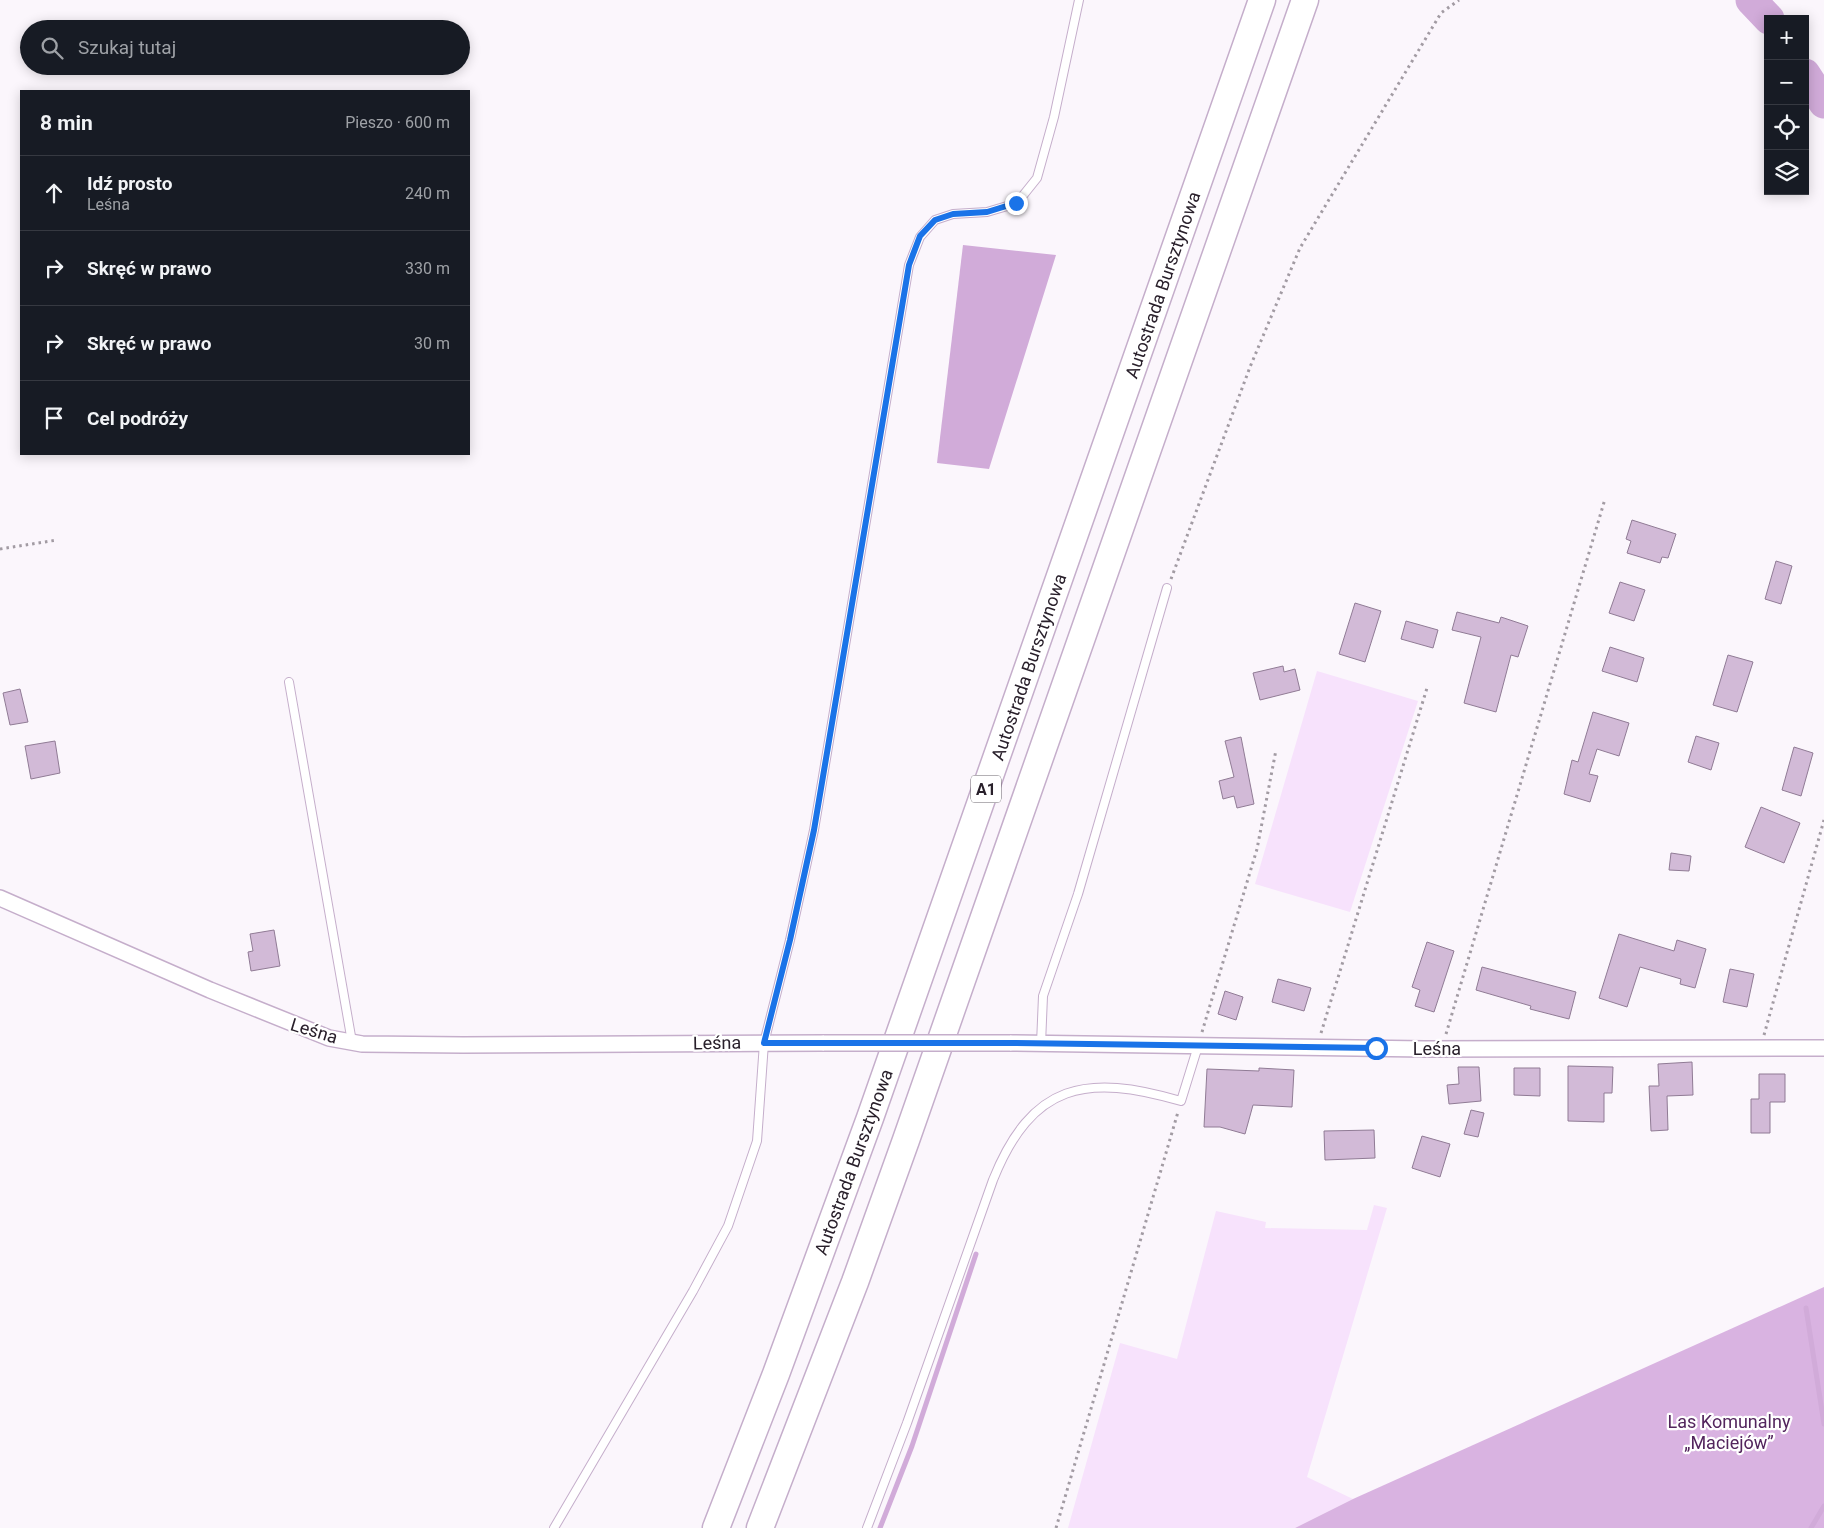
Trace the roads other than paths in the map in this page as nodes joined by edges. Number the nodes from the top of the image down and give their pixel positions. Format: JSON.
{"nodes":[{"id":1,"x":1080,"y":0,"type":"edge"},
{"id":2,"x":1262,"y":0,"type":"edge"},
{"id":3,"x":1305,"y":0,"type":"edge"},
{"id":4,"x":1167,"y":588,"type":"road end"},
{"id":5,"x":289,"y":682,"type":"dead end"},
{"id":6,"x":0,"y":898,"type":"edge"},
{"id":7,"x":352,"y":1042,"type":"junction"},
{"id":8,"x":764,"y":1043,"type":"junction"},
{"id":9,"x":1041,"y":1044,"type":"junction"},
{"id":10,"x":1198,"y":1046,"type":"junction"},
{"id":11,"x":1824,"y":1048,"type":"edge"},
{"id":12,"x":554,"y":1528,"type":"edge"},
{"id":13,"x":716,"y":1528,"type":"edge"},
{"id":14,"x":760,"y":1528,"type":"edge"},
{"id":15,"x":867,"y":1528,"type":"edge"}],
"edges":[{"from":1,"to":8,"type":"lane"},
{"from":2,"to":13,"type":"highway","name":"Autostrada Bursztynowa","number":"A1"},
{"from":3,"to":14,"type":"highway","number":"A1"},
{"from":4,"to":9,"type":"lane"},
{"from":5,"to":7,"type":"lane"},
{"from":6,"to":7,"type":"street","name":"Leśna"},
{"from":7,"to":8,"type":"street","name":"Leśna"},
{"from":8,"to":9,"type":"street","name":"Leśna","bridge":true},
{"from":8,"to":12,"type":"lane"},
{"from":9,"to":10,"type":"street","name":"Leśna"},
{"from":10,"to":11,"type":"street","name":"Leśna"},
{"from":10,"to":15,"type":"lane"}]}
